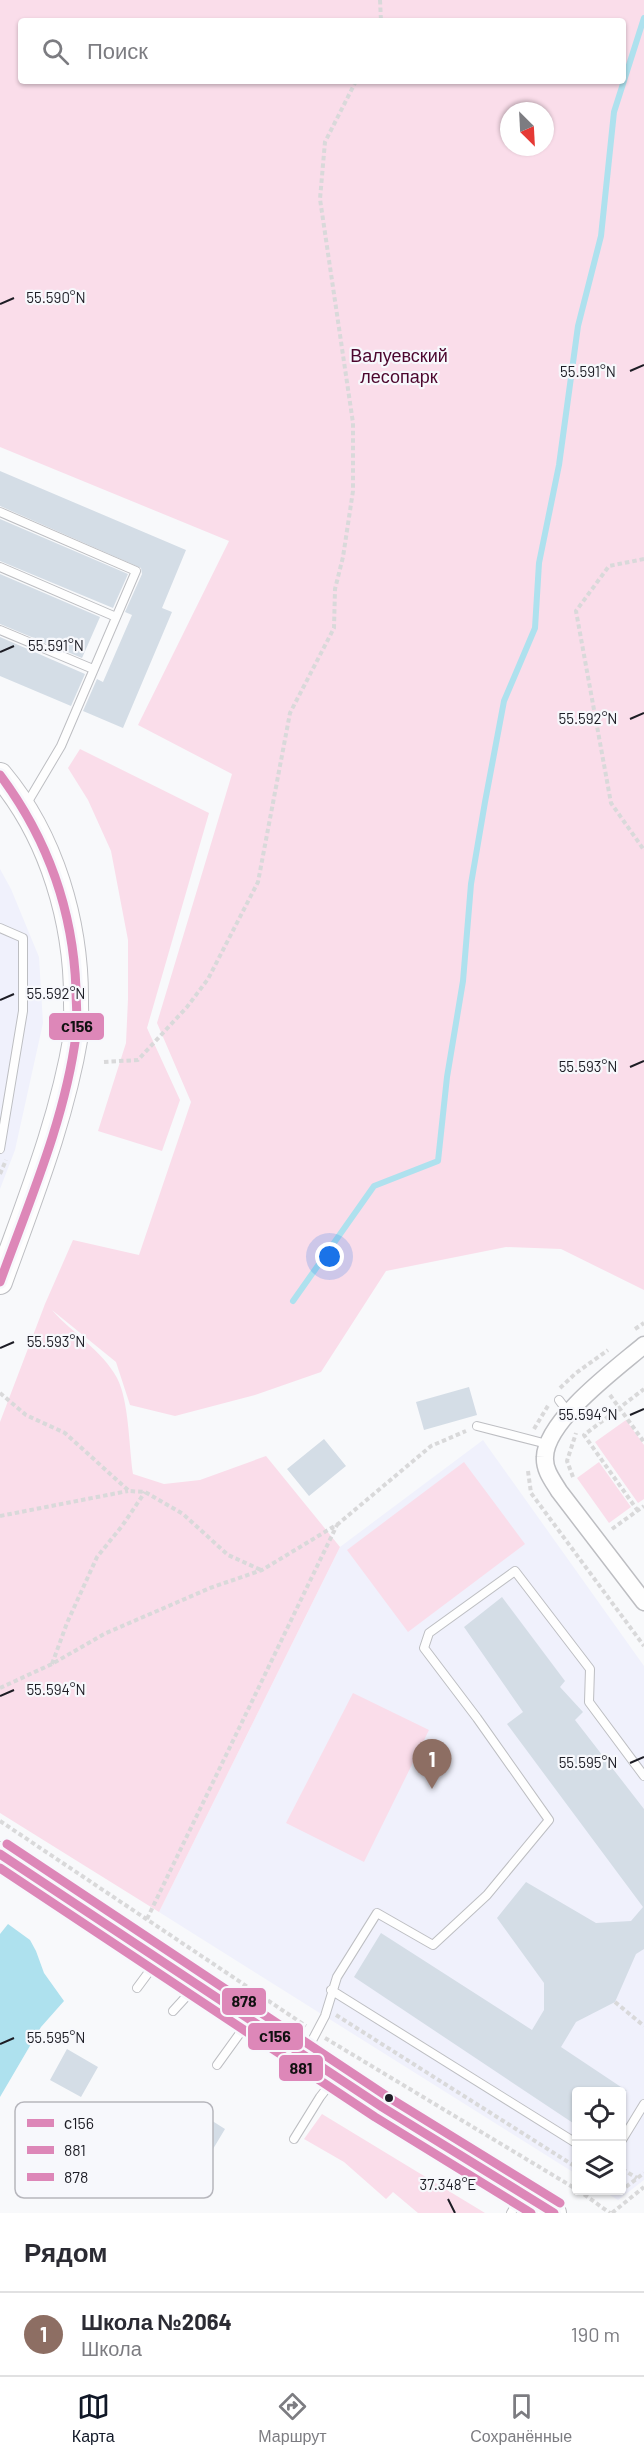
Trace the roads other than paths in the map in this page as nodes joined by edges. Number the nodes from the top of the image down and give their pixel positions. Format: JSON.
{"nodes":[{"id":1,"x":0,"y":512,"type":"edge"},
{"id":2,"x":0,"y":567,"type":"edge"},
{"id":3,"x":116,"y":616,"type":"junction"},
{"id":4,"x":0,"y":630,"type":"edge"},
{"id":5,"x":93,"y":669,"type":"junction"},
{"id":6,"x":0,"y":775,"type":"edge"},
{"id":7,"x":24,"y":807,"type":"junction"},
{"id":8,"x":0,"y":927,"type":"edge"},
{"id":9,"x":0,"y":1149,"type":"edge"},
{"id":10,"x":0,"y":1282,"type":"edge"},
{"id":11,"x":644,"y":1345,"type":"edge"},
{"id":12,"x":477,"y":1426,"type":"road end"},
{"id":13,"x":539,"y":1442,"type":"junction"},
{"id":14,"x":644,"y":1602,"type":"edge"},
{"id":15,"x":644,"y":1776,"type":"edge"},
{"id":16,"x":0,"y":1854,"type":"edge"},
{"id":17,"x":159,"y":1959,"type":"junction"},
{"id":18,"x":197,"y":1984,"type":"junction"},
{"id":19,"x":137,"y":1988,"type":"dead end"},
{"id":20,"x":331,"y":1990,"type":"junction"},
{"id":21,"x":173,"y":2011,"type":"dead end"},
{"id":22,"x":250,"y":2019,"type":"junction"},
{"id":23,"x":304,"y":2055,"type":"junction"},
{"id":24,"x":217,"y":2065,"type":"dead end"},
{"id":25,"x":336,"y":2076,"type":"junction"},
{"id":26,"x":644,"y":2104,"type":"edge"},
{"id":27,"x":626,"y":2132,"type":"edge"},
{"id":28,"x":294,"y":2139,"type":"dead end"},
{"id":29,"x":573,"y":2141,"type":"edge"},
{"id":30,"x":517,"y":2203,"type":"edge"},
{"id":31,"x":554,"y":2213,"type":"edge"}],
"edges":[{"from":1,"to":3,"type":"lane"},
{"from":2,"to":3,"type":"lane"},
{"from":3,"to":5,"type":"lane"},
{"from":4,"to":5,"type":"lane"},
{"from":5,"to":7,"type":"lane"},
{"from":6,"to":7,"type":"street"},
{"from":7,"to":10,"type":"street"},
{"from":8,"to":9,"type":"lane"},
{"from":11,"to":13,"type":"street"},
{"from":12,"to":13,"type":"lane"},
{"from":13,"to":14,"type":"street"},
{"from":15,"to":20,"type":"lane"},
{"from":16,"to":17,"type":"street"},
{"from":17,"to":18,"type":"street"},
{"from":17,"to":19,"type":"lane"},
{"from":18,"to":21,"type":"lane"},
{"from":18,"to":22,"type":"street"},
{"from":20,"to":23,"type":"lane"},
{"from":20,"to":29,"type":"lane"},
{"from":22,"to":23,"type":"street"},
{"from":22,"to":24,"type":"lane"},
{"from":23,"to":25,"type":"street"},
{"from":25,"to":28,"type":"lane"},
{"from":25,"to":30,"type":"street"},
{"from":26,"to":27,"type":"lane"},
{"from":30,"to":31,"type":"street"}]}
